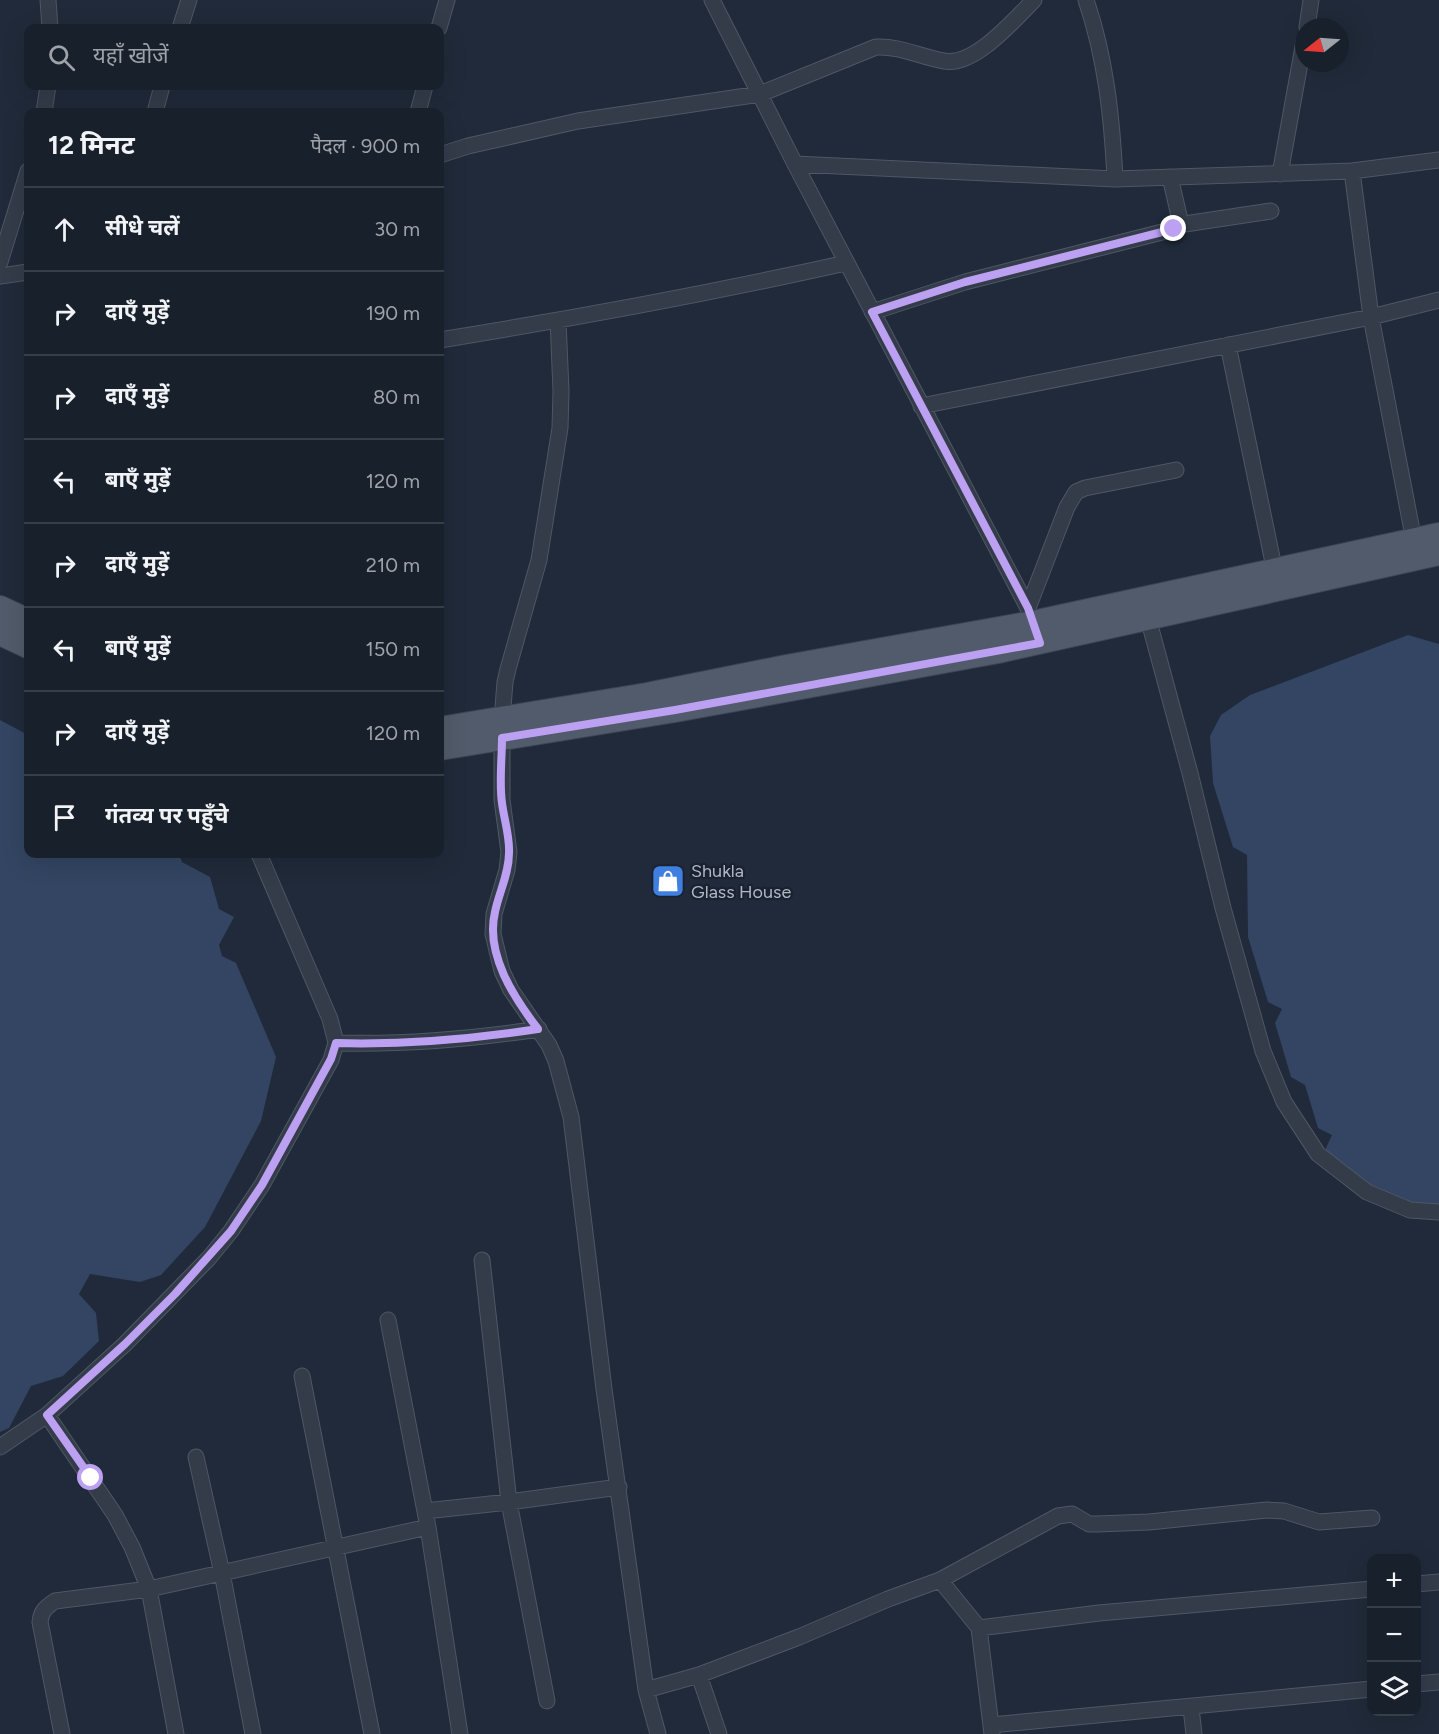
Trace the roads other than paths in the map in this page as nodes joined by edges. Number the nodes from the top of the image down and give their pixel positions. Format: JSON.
{"nodes":[{"id":1,"x":48,"y":0,"type":"edge"},
{"id":2,"x":189,"y":0,"type":"edge"},
{"id":3,"x":447,"y":0,"type":"edge"},
{"id":4,"x":712,"y":0,"type":"edge"},
{"id":5,"x":1034,"y":0,"type":"edge"},
{"id":6,"x":1086,"y":0,"type":"edge"},
{"id":7,"x":1311,"y":0,"type":"edge"},
{"id":8,"x":1308,"y":18,"type":"edge"},
{"id":9,"x":50,"y":24,"type":"edge"},
{"id":10,"x":181,"y":24,"type":"edge"},
{"id":11,"x":441,"y":24,"type":"edge"},
{"id":12,"x":1298,"y":72,"type":"edge"},
{"id":13,"x":47,"y":90,"type":"edge"},
{"id":14,"x":161,"y":90,"type":"edge"},
{"id":15,"x":424,"y":90,"type":"edge"},
{"id":16,"x":760,"y":94,"type":"junction"},
{"id":17,"x":45,"y":108,"type":"edge"},
{"id":18,"x":156,"y":108,"type":"edge"},
{"id":19,"x":419,"y":108,"type":"edge"},
{"id":20,"x":444,"y":154,"type":"edge"},
{"id":21,"x":1439,"y":160,"type":"edge"},
{"id":22,"x":795,"y":164,"type":"junction"},
{"id":23,"x":1352,"y":171,"type":"junction"},
{"id":24,"x":1280,"y":174,"type":"junction"},
{"id":25,"x":1170,"y":177,"type":"junction"},
{"id":26,"x":1116,"y":179,"type":"junction"},
{"id":27,"x":24,"y":184,"type":"edge"},
{"id":28,"x":1271,"y":211,"type":"dead end"},
{"id":29,"x":1178,"y":225,"type":"junction"},
{"id":30,"x":0,"y":262,"type":"edge"},
{"id":31,"x":846,"y":263,"type":"junction"},
{"id":32,"x":24,"y":273,"type":"edge"},
{"id":33,"x":0,"y":276,"type":"edge"},
{"id":34,"x":1439,"y":300,"type":"edge"},
{"id":35,"x":872,"y":312,"type":"junction"},
{"id":36,"x":1371,"y":317,"type":"junction"},
{"id":37,"x":558,"y":320,"type":"junction"},
{"id":38,"x":444,"y":339,"type":"edge"},
{"id":39,"x":1228,"y":345,"type":"junction"},
{"id":40,"x":921,"y":406,"type":"junction"},
{"id":41,"x":1176,"y":470,"type":"dead end"},
{"id":42,"x":1439,"y":535,"type":"edge"},
{"id":43,"x":1414,"y":541,"type":"junction"},
{"id":44,"x":1439,"y":553,"type":"edge"},
{"id":45,"x":1275,"y":572,"type":"junction"},
{"id":46,"x":0,"y":608,"type":"edge"},
{"id":47,"x":1148,"y":618,"type":"junction"},
{"id":48,"x":24,"y":619,"type":"edge"},
{"id":49,"x":1034,"y":625,"type":"junction"},
{"id":50,"x":0,"y":633,"type":"edge"},
{"id":51,"x":24,"y":644,"type":"edge"},
{"id":52,"x":444,"y":729,"type":"edge"},
{"id":53,"x":502,"y":729,"type":"junction"},
{"id":54,"x":444,"y":747,"type":"edge"},
{"id":55,"x":261,"y":858,"type":"edge"},
{"id":56,"x":538,"y":1029,"type":"junction"},
{"id":57,"x":336,"y":1043,"type":"junction"},
{"id":58,"x":1439,"y":1212,"type":"edge"},
{"id":59,"x":482,"y":1260,"type":"dead end"},
{"id":60,"x":388,"y":1320,"type":"dead end"},
{"id":61,"x":302,"y":1376,"type":"dead end"},
{"id":62,"x":47,"y":1415,"type":"junction"},
{"id":63,"x":0,"y":1447,"type":"edge"},
{"id":64,"x":196,"y":1457,"type":"dead end"},
{"id":65,"x":619,"y":1487,"type":"junction"},
{"id":66,"x":509,"y":1502,"type":"junction"},
{"id":67,"x":425,"y":1510,"type":"junction"},
{"id":68,"x":1372,"y":1518,"type":"dead end"},
{"id":69,"x":428,"y":1527,"type":"junction"},
{"id":70,"x":334,"y":1549,"type":"junction"},
{"id":71,"x":222,"y":1573,"type":"junction"},
{"id":72,"x":940,"y":1580,"type":"junction"},
{"id":73,"x":1439,"y":1582,"type":"edge"},
{"id":74,"x":1421,"y":1584,"type":"edge"},
{"id":75,"x":149,"y":1589,"type":"junction"},
{"id":76,"x":1367,"y":1589,"type":"edge"},
{"id":77,"x":979,"y":1628,"type":"junction"},
{"id":78,"x":699,"y":1675,"type":"junction"},
{"id":79,"x":1439,"y":1682,"type":"edge"},
{"id":80,"x":1421,"y":1684,"type":"edge"},
{"id":81,"x":1367,"y":1689,"type":"edge"},
{"id":82,"x":646,"y":1690,"type":"junction"},
{"id":83,"x":547,"y":1701,"type":"dead end"},
{"id":84,"x":1191,"y":1707,"type":"junction"},
{"id":85,"x":992,"y":1729,"type":"edge"},
{"id":86,"x":457,"y":1733,"type":"edge"},
{"id":87,"x":62,"y":1734,"type":"edge"},
{"id":88,"x":176,"y":1734,"type":"edge"},
{"id":89,"x":253,"y":1734,"type":"edge"},
{"id":90,"x":372,"y":1734,"type":"edge"},
{"id":91,"x":658,"y":1734,"type":"edge"},
{"id":92,"x":719,"y":1734,"type":"edge"},
{"id":93,"x":1194,"y":1734,"type":"edge"}],
"edges":[{"from":1,"to":9,"type":"street"},
{"from":2,"to":10,"type":"street"},
{"from":3,"to":11,"type":"street"},
{"from":4,"to":16,"type":"street"},
{"from":5,"to":16,"type":"street"},
{"from":6,"to":26,"type":"street"},
{"from":7,"to":8,"type":"street"},
{"from":12,"to":24,"type":"street"},
{"from":13,"to":17,"type":"street"},
{"from":14,"to":18,"type":"street"},
{"from":15,"to":19,"type":"street"},
{"from":16,"to":20,"type":"street"},
{"from":16,"to":22,"type":"street"},
{"from":21,"to":23,"type":"street"},
{"from":22,"to":26,"type":"street"},
{"from":22,"to":31,"type":"street"},
{"from":23,"to":24,"type":"street"},
{"from":23,"to":36,"type":"street"},
{"from":24,"to":25,"type":"street"},
{"from":25,"to":26,"type":"street"},
{"from":25,"to":29,"type":"street"},
{"from":27,"to":30,"type":"street"},
{"from":28,"to":29,"type":"street"},
{"from":29,"to":35,"type":"street"},
{"from":31,"to":35,"type":"street"},
{"from":31,"to":37,"type":"street"},
{"from":32,"to":33,"type":"street"},
{"from":34,"to":36,"type":"street"},
{"from":35,"to":40,"type":"street"},
{"from":36,"to":39,"type":"street"},
{"from":36,"to":43,"type":"street"},
{"from":37,"to":38,"type":"street"},
{"from":37,"to":53,"type":"street"},
{"from":39,"to":40,"type":"street"},
{"from":39,"to":45,"type":"street"},
{"from":40,"to":49,"type":"street"},
{"from":41,"to":49,"type":"street"},
{"from":42,"to":43,"type":"main road"},
{"from":43,"to":45,"type":"main road"},
{"from":44,"to":47,"type":"main road"},
{"from":45,"to":49,"type":"main road"},
{"from":46,"to":48,"type":"main road"},
{"from":47,"to":49,"type":"main road"},
{"from":47,"to":58,"type":"street"},
{"from":49,"to":53,"type":"main road"},
{"from":50,"to":51,"type":"main road"},
{"from":52,"to":53,"type":"main road"},
{"from":53,"to":54,"type":"main road"},
{"from":53,"to":56,"type":"street"},
{"from":55,"to":57,"type":"street"},
{"from":56,"to":57,"type":"street"},
{"from":56,"to":65,"type":"street"},
{"from":57,"to":62,"type":"street"},
{"from":59,"to":66,"type":"street"},
{"from":60,"to":67,"type":"street"},
{"from":61,"to":70,"type":"street"},
{"from":62,"to":63,"type":"street"},
{"from":62,"to":75,"type":"street"},
{"from":64,"to":71,"type":"street"},
{"from":65,"to":66,"type":"street"},
{"from":65,"to":82,"type":"street"},
{"from":66,"to":67,"type":"street"},
{"from":66,"to":83,"type":"street"},
{"from":67,"to":69,"type":"street"},
{"from":68,"to":72,"type":"street"},
{"from":69,"to":70,"type":"street"},
{"from":69,"to":86,"type":"street"},
{"from":70,"to":71,"type":"street"},
{"from":70,"to":90,"type":"street"},
{"from":71,"to":75,"type":"street"},
{"from":71,"to":89,"type":"street"},
{"from":72,"to":77,"type":"street"},
{"from":72,"to":78,"type":"street"},
{"from":73,"to":74,"type":"street"},
{"from":75,"to":87,"type":"street"},
{"from":75,"to":88,"type":"street"},
{"from":76,"to":77,"type":"street"},
{"from":77,"to":85,"type":"street"},
{"from":78,"to":82,"type":"street"},
{"from":78,"to":92,"type":"street"},
{"from":79,"to":80,"type":"street"},
{"from":81,"to":84,"type":"street"},
{"from":82,"to":91,"type":"street"},
{"from":84,"to":85,"type":"street"},
{"from":84,"to":93,"type":"street"}]}
